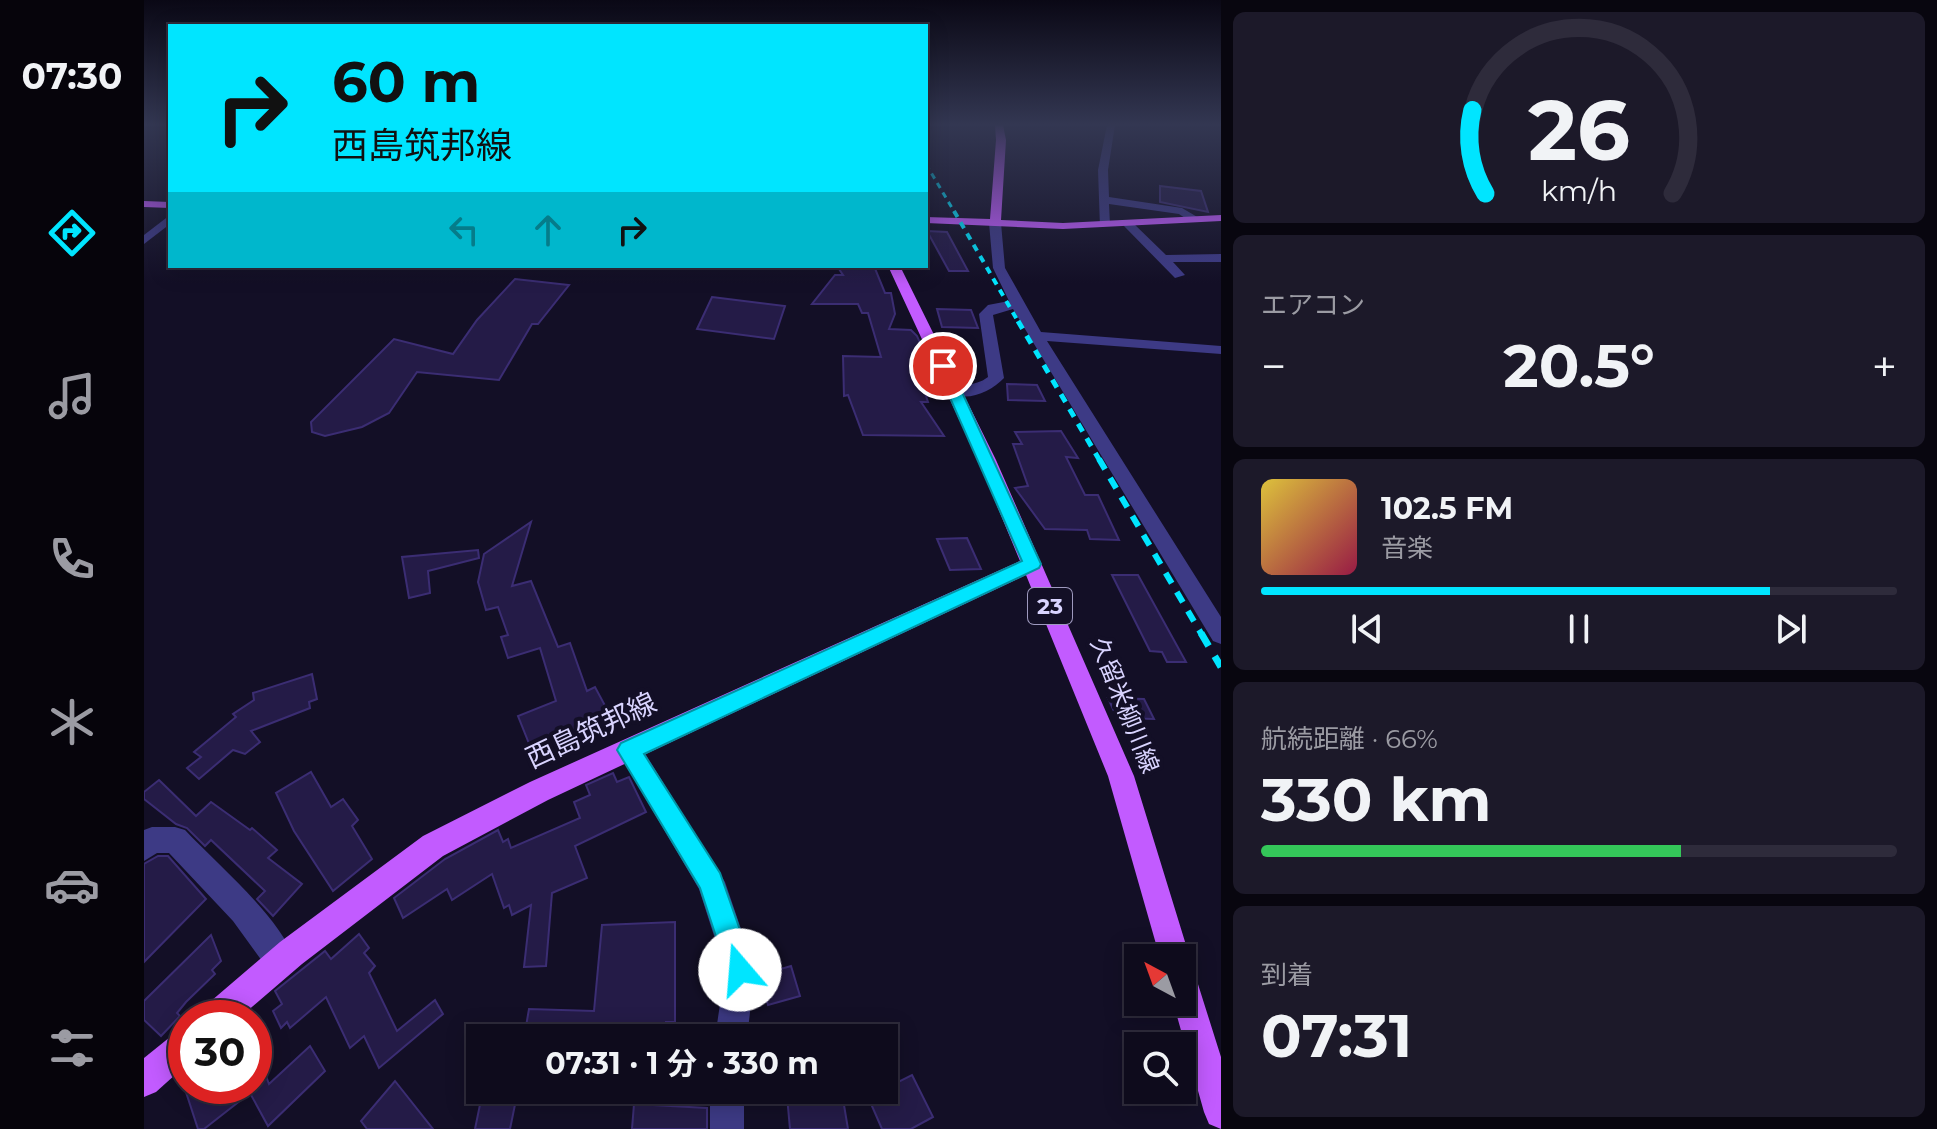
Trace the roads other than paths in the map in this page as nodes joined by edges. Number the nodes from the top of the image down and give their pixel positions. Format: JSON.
{"nodes":[{"id":1,"x":998,"y":178,"type":"edge"},
{"id":2,"x":1103,"y":178,"type":"edge"},
{"id":3,"x":1104,"y":200,"type":"junction"},
{"id":4,"x":144,"y":204,"type":"edge"},
{"id":5,"x":168,"y":205,"type":"edge"},
{"id":6,"x":1221,"y":218,"type":"edge"},
{"id":7,"x":168,"y":220,"type":"edge"},
{"id":8,"x":928,"y":220,"type":"edge"},
{"id":9,"x":1195,"y":220,"type":"junction"},
{"id":10,"x":995,"y":223,"type":"junction"},
{"id":11,"x":1128,"y":224,"type":"junction"},
{"id":12,"x":1104,"y":225,"type":"junction"},
{"id":13,"x":146,"y":238,"type":"edge"},
{"id":14,"x":1165,"y":259,"type":"junction"},
{"id":15,"x":1218,"y":261,"type":"edge"},
{"id":16,"x":895,"y":268,"type":"edge"},
{"id":17,"x":1179,"y":275,"type":"dead end"},
{"id":18,"x":1017,"y":304,"type":"junction"},
{"id":19,"x":1037,"y":336,"type":"junction"},
{"id":20,"x":1221,"y":350,"type":"edge"},
{"id":21,"x":956,"y":391,"type":"junction"},
{"id":22,"x":1032,"y":564,"type":"junction"},
{"id":23,"x":1221,"y":635,"type":"edge"},
{"id":24,"x":629,"y":750,"type":"junction"},
{"id":25,"x":144,"y":847,"type":"edge"},
{"id":26,"x":1171,"y":944,"type":"edge"},
{"id":27,"x":281,"y":961,"type":"junction"},
{"id":28,"x":236,"y":1000,"type":"edge"},
{"id":29,"x":1192,"y":1016,"type":"edge"},
{"id":30,"x":733,"y":1024,"type":"edge"},
{"id":31,"x":168,"y":1054,"type":"edge"},
{"id":32,"x":149,"y":1065,"type":"edge"},
{"id":33,"x":727,"y":1104,"type":"edge"},
{"id":34,"x":1221,"y":1112,"type":"edge"},
{"id":35,"x":727,"y":1129,"type":"edge"}],
"edges":[{"from":1,"to":10,"type":"main road"},
{"from":2,"to":3,"type":"street"},
{"from":3,"to":9,"type":"street"},
{"from":3,"to":12,"type":"street"},
{"from":4,"to":5,"type":"main road"},
{"from":6,"to":9,"type":"main road"},
{"from":7,"to":13,"type":"street"},
{"from":8,"to":10,"type":"main road"},
{"from":9,"to":11,"type":"main road"},
{"from":10,"to":12,"type":"main road"},
{"from":10,"to":18,"type":"street"},
{"from":11,"to":12,"type":"main road"},
{"from":11,"to":14,"type":"street"},
{"from":14,"to":15,"type":"street"},
{"from":14,"to":17,"type":"street"},
{"from":16,"to":21,"type":"main road","name":"久留米柳川線","number":"23"},
{"from":18,"to":19,"type":"street"},
{"from":18,"to":21,"type":"street"},
{"from":19,"to":20,"type":"street"},
{"from":19,"to":23,"type":"street"},
{"from":21,"to":22,"type":"main road","name":"久留米柳川線","number":"23"},
{"from":22,"to":24,"type":"main road","name":"西島筑邦線"},
{"from":22,"to":26,"type":"main road","name":"久留米柳川線","number":"23"},
{"from":24,"to":27,"type":"main road","name":"西島筑邦線"},
{"from":24,"to":30,"type":"street"},
{"from":25,"to":27,"type":"street"},
{"from":27,"to":28,"type":"main road","name":"西島筑邦線"},
{"from":29,"to":34,"type":"main road"},
{"from":31,"to":32,"type":"main road"},
{"from":33,"to":35,"type":"street"}]}
